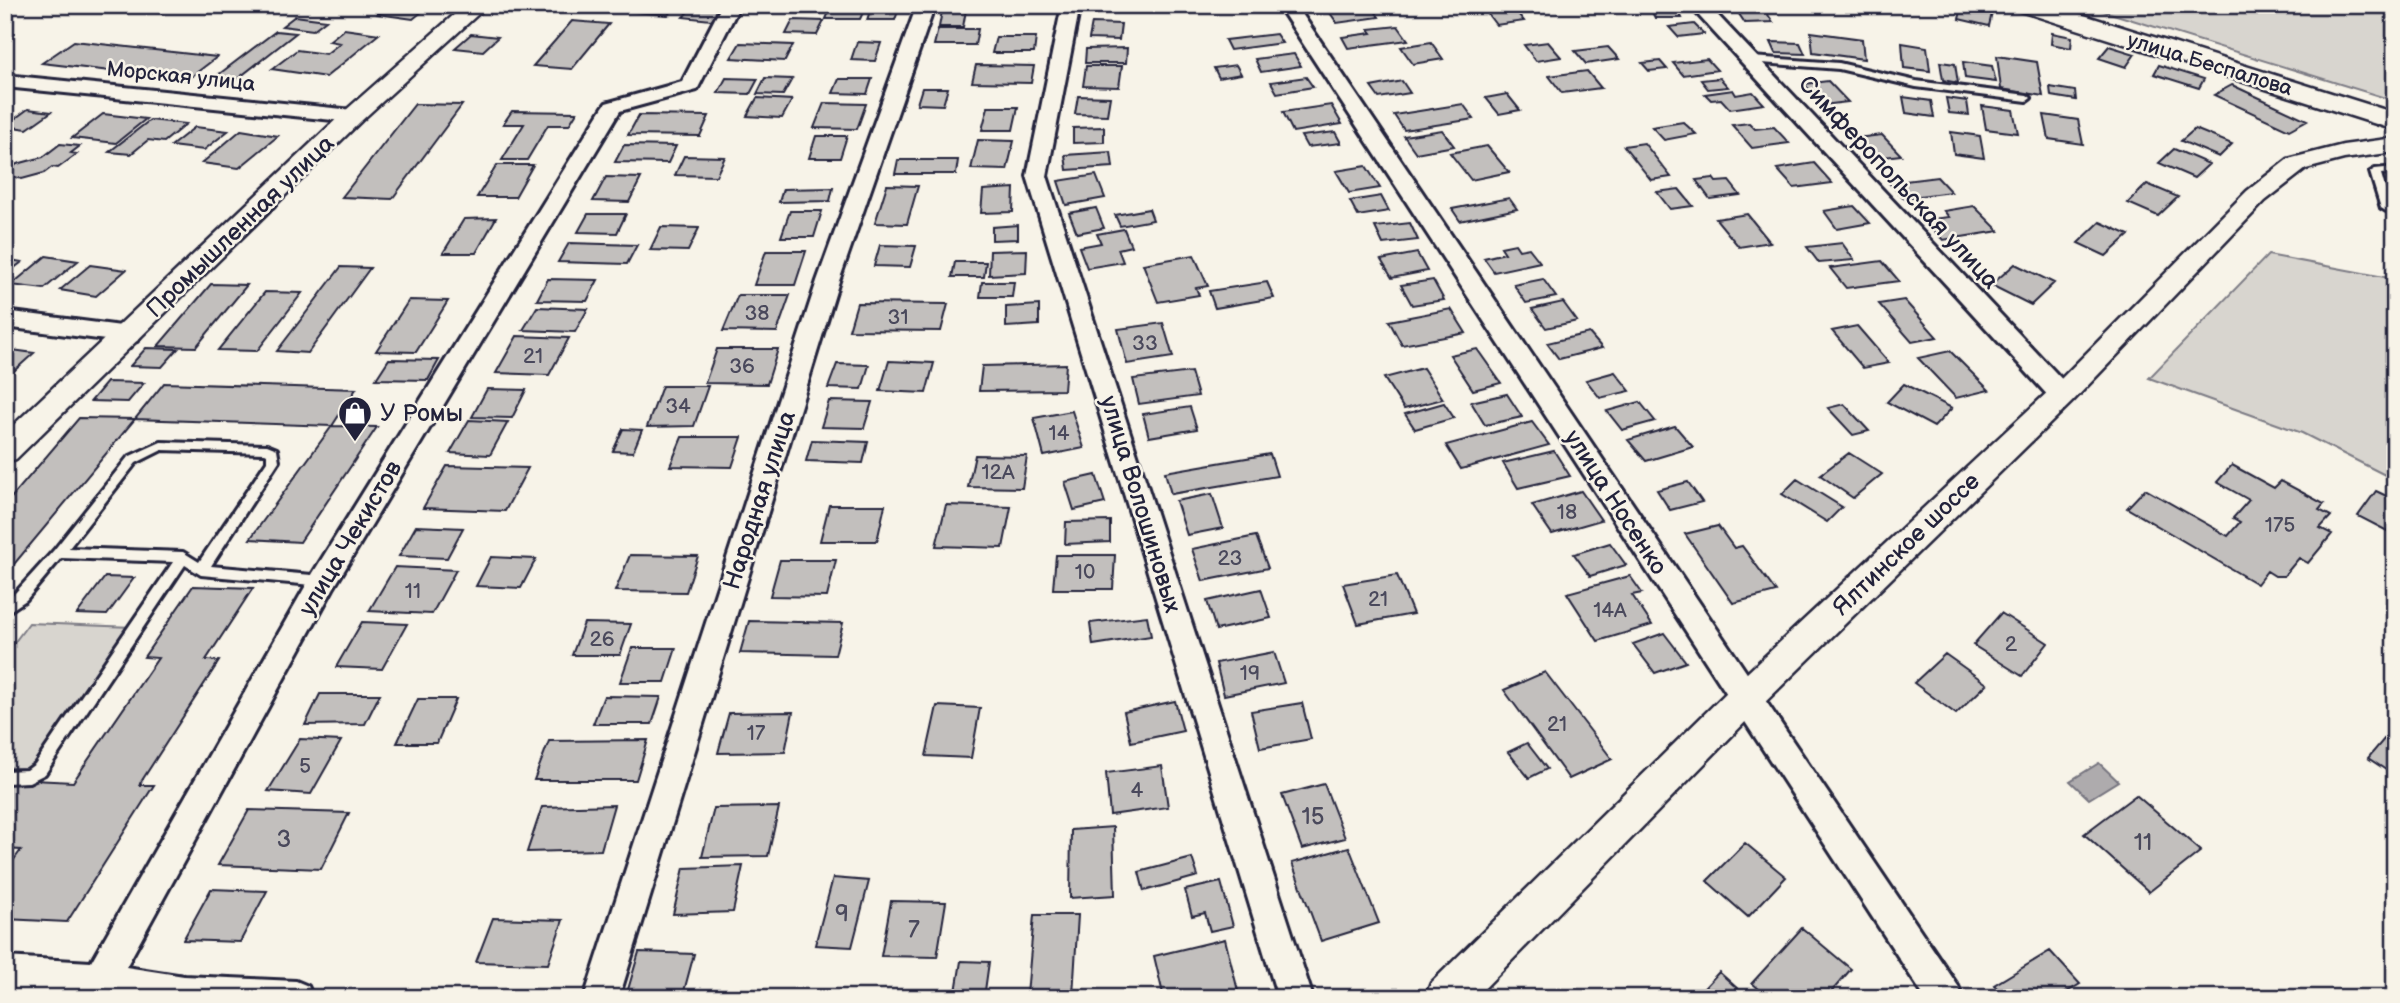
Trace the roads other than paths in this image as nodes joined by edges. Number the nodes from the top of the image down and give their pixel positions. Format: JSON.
{"nodes":[{"id":1,"x":478,"y":5,"type":"edge"},
{"id":2,"x":731,"y":5,"type":"edge"},
{"id":3,"x":926,"y":5,"type":"edge"},
{"id":4,"x":1071,"y":5,"type":"edge"},
{"id":5,"x":1287,"y":5,"type":"edge"},
{"id":6,"x":1698,"y":5,"type":"edge"},
{"id":7,"x":2026,"y":5,"type":"edge"},
{"id":8,"x":1751,"y":60,"type":"junction"},
{"id":9,"x":5,"y":81,"type":"edge"},
{"id":10,"x":2027,"y":98,"type":"dead end"},
{"id":11,"x":353,"y":116,"type":"junction"},
{"id":12,"x":2390,"y":146,"type":"edge"},
{"id":13,"x":2386,"y":208,"type":"dead end"},
{"id":14,"x":5,"y":319,"type":"edge"},
{"id":15,"x":129,"y":335,"type":"junction"},
{"id":16,"x":2062,"y":395,"type":"junction"},
{"id":17,"x":5,"y":451,"type":"edge"},
{"id":18,"x":58,"y":553,"type":"junction"},
{"id":19,"x":183,"y":557,"type":"junction"},
{"id":20,"x":201,"y":570,"type":"junction"},
{"id":21,"x":323,"y":581,"type":"junction"},
{"id":22,"x":5,"y":609,"type":"edge"},
{"id":23,"x":1745,"y":698,"type":"junction"},
{"id":24,"x":5,"y":776,"type":"edge"},
{"id":25,"x":5,"y":974,"type":"edge"},
{"id":26,"x":100,"y":980,"type":"junction"},
{"id":27,"x":183,"y":996,"type":"edge"},
{"id":28,"x":296,"y":998,"type":"edge"},
{"id":29,"x":601,"y":998,"type":"edge"},
{"id":30,"x":1296,"y":998,"type":"edge"},
{"id":31,"x":1446,"y":998,"type":"edge"},
{"id":32,"x":1946,"y":998,"type":"edge"}],
"edges":[{"from":1,"to":11,"type":"street","name":"Промышленная улица"},
{"from":2,"to":21,"type":"street","name":"улица Чекистов"},
{"from":3,"to":29,"type":"street","name":"Народная улица"},
{"from":4,"to":30,"type":"street","name":"улица Волошиновых"},
{"from":5,"to":23,"type":"street","name":"улица Носенко"},
{"from":6,"to":8,"type":"street","name":"Симферопольская улица"},
{"from":7,"to":12,"type":"main road","name":"улица Беспалова"},
{"from":8,"to":10,"type":"lane"},
{"from":8,"to":16,"type":"street","name":"Симферопольская улица"},
{"from":9,"to":11,"type":"street","name":"Морская улица"},
{"from":11,"to":15,"type":"street","name":"Промышленная улица"},
{"from":12,"to":13,"type":"lane"},
{"from":12,"to":16,"type":"street","name":"Ялтинское шоссе"},
{"from":14,"to":15,"type":"street"},
{"from":15,"to":17,"type":"street","name":"Промышленная улица"},
{"from":16,"to":23,"type":"street","name":"Ялтинское шоссе"},
{"from":18,"to":19,"type":"lane"},
{"from":18,"to":20,"type":"lane"},
{"from":18,"to":22,"type":"lane"},
{"from":19,"to":20,"type":"lane"},
{"from":19,"to":24,"type":"lane"},
{"from":20,"to":21,"type":"lane"},
{"from":21,"to":26,"type":"street","name":"улица Чекистов"},
{"from":23,"to":31,"type":"street","name":"Ялтинское шоссе"},
{"from":23,"to":32,"type":"street","name":"улица Носенко"},
{"from":25,"to":26,"type":"street"},
{"from":26,"to":27,"type":"street"},
{"from":27,"to":28,"type":"street"}]}
